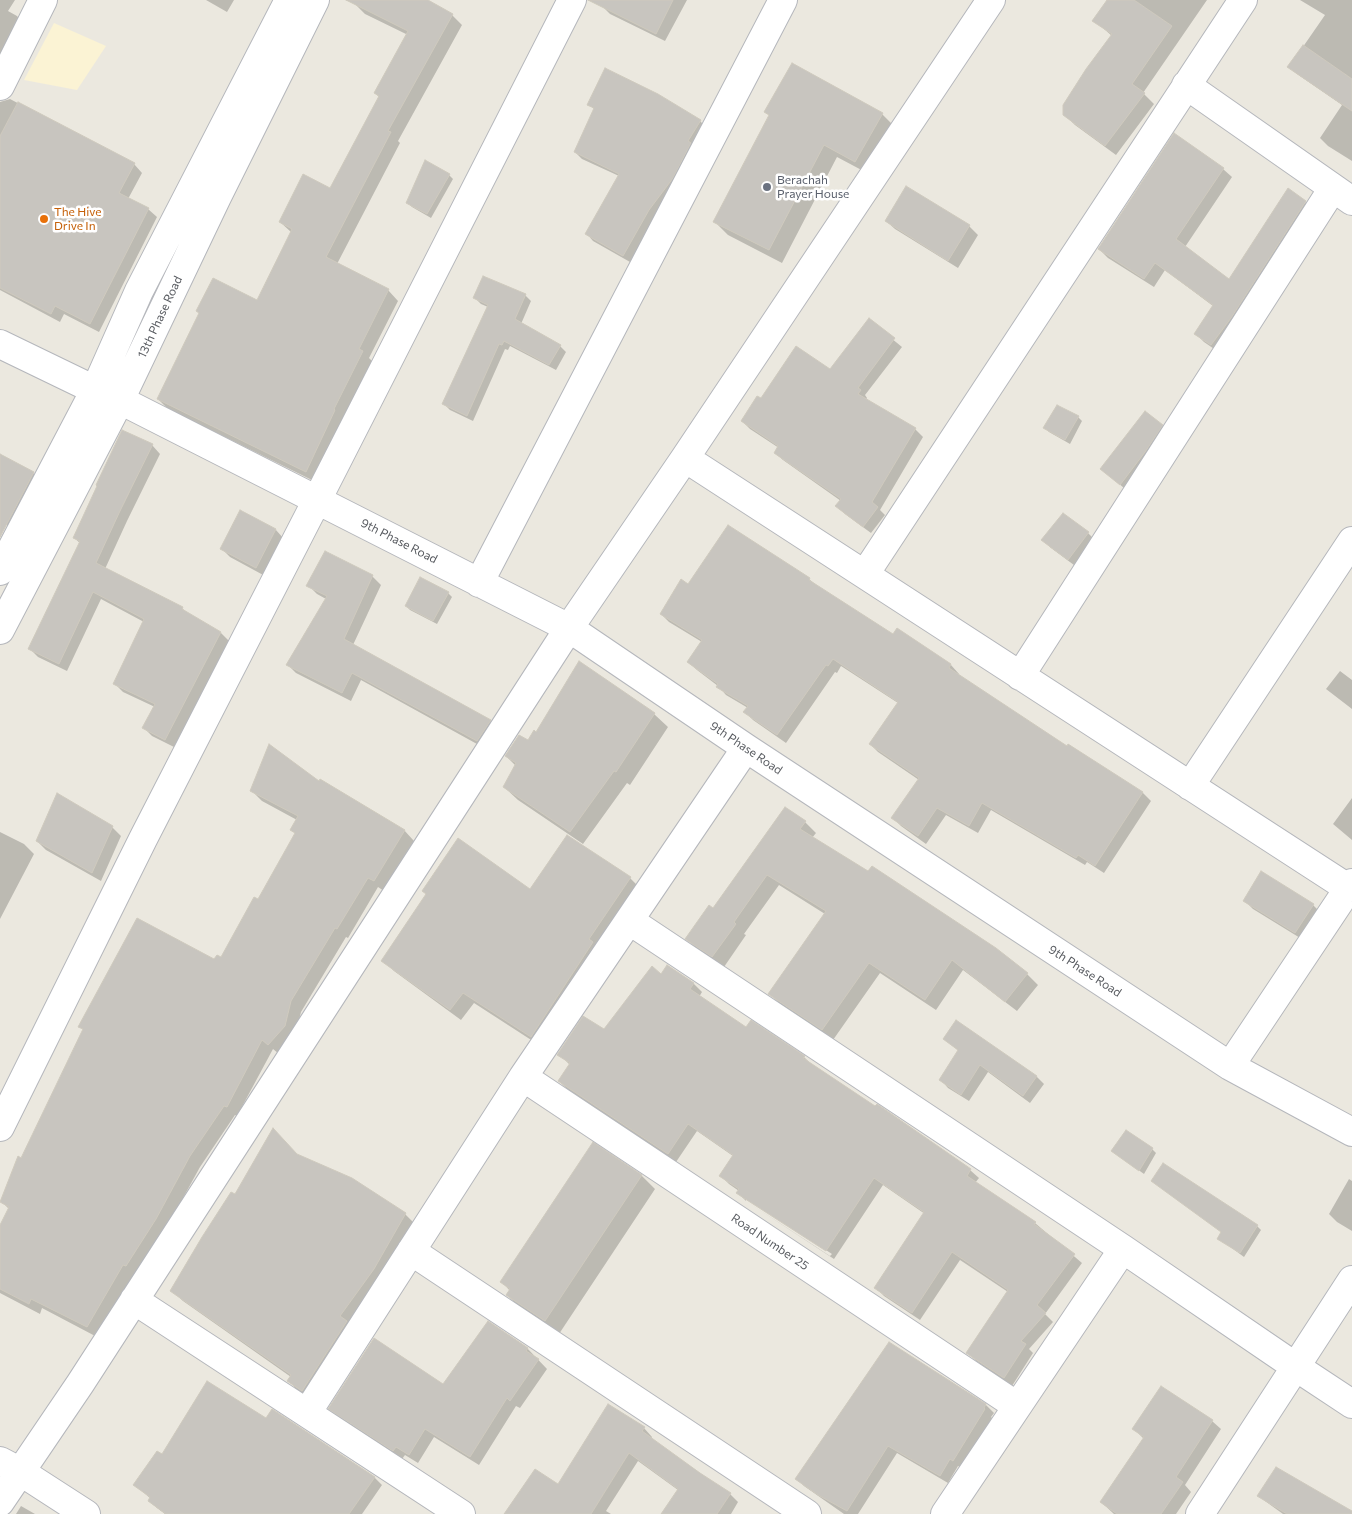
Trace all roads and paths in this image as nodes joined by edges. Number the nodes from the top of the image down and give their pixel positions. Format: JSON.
{"nodes":[{"id":1,"x":43,"y":0,"type":"edge"},
{"id":2,"x":288,"y":0,"type":"edge"},
{"id":3,"x":315,"y":0,"type":"edge"},
{"id":4,"x":572,"y":0,"type":"edge"},
{"id":5,"x":782,"y":0,"type":"edge"},
{"id":6,"x":992,"y":0,"type":"edge"},
{"id":7,"x":1243,"y":0,"type":"edge"},
{"id":8,"x":1186,"y":85,"type":"junction"},
{"id":9,"x":0,"y":86,"type":"edge"},
{"id":10,"x":1343,"y":194,"type":"edge"},
{"id":11,"x":139,"y":291,"type":"junction"},
{"id":12,"x":163,"y":310,"type":"junction"},
{"id":13,"x":0,"y":344,"type":"edge"},
{"id":14,"x":95,"y":390,"type":"junction"},
{"id":15,"x":120,"y":400,"type":"junction"},
{"id":16,"x":685,"y":458,"type":"junction"},
{"id":17,"x":317,"y":500,"type":"junction"},
{"id":18,"x":1352,"y":540,"type":"edge"},
{"id":19,"x":0,"y":571,"type":"edge"},
{"id":20,"x":865,"y":574,"type":"junction"},
{"id":21,"x":479,"y":583,"type":"junction"},
{"id":22,"x":569,"y":628,"type":"junction"},
{"id":23,"x":0,"y":630,"type":"edge"},
{"id":24,"x":1020,"y":676,"type":"junction"},
{"id":25,"x":746,"y":748,"type":"junction"},
{"id":26,"x":1190,"y":786,"type":"junction"},
{"id":27,"x":1350,"y":886,"type":"edge"},
{"id":28,"x":630,"y":920,"type":"junction"},
{"id":29,"x":1230,"y":1066,"type":"junction"},
{"id":30,"x":524,"y":1077,"type":"junction"},
{"id":31,"x":0,"y":1127,"type":"edge"},
{"id":32,"x":1352,"y":1132,"type":"edge"},
{"id":33,"x":1123,"y":1249,"type":"junction"},
{"id":34,"x":411,"y":1251,"type":"junction"},
{"id":35,"x":1352,"y":1280,"type":"edge"},
{"id":36,"x":134,"y":1300,"type":"junction"},
{"id":37,"x":1296,"y":1367,"type":"junction"},
{"id":38,"x":1352,"y":1404,"type":"edge"},
{"id":39,"x":1017,"y":1406,"type":"junction"},
{"id":40,"x":306,"y":1413,"type":"junction"},
{"id":41,"x":10,"y":1466,"type":"edge"},
{"id":42,"x":0,"y":1502,"type":"edge"},
{"id":43,"x":86,"y":1514,"type":"edge"},
{"id":44,"x":461,"y":1514,"type":"edge"},
{"id":45,"x":807,"y":1514,"type":"edge"},
{"id":46,"x":945,"y":1514,"type":"edge"},
{"id":47,"x":1200,"y":1514,"type":"edge"}],
"edges":[{"from":1,"to":9,"type":"street"},
{"from":2,"to":11,"type":"street"},
{"from":3,"to":12,"type":"street","name":"13th Phase Road"},
{"from":4,"to":17,"type":"street"},
{"from":5,"to":21,"type":"street"},
{"from":6,"to":16,"type":"street"},
{"from":7,"to":8,"type":"street"},
{"from":8,"to":10,"type":"street"},
{"from":8,"to":20,"type":"street"},
{"from":10,"to":24,"type":"street"},
{"from":11,"to":12,"type":"street"},
{"from":11,"to":14,"type":"street"},
{"from":12,"to":15,"type":"street","name":"13th Phase Road"},
{"from":13,"to":14,"type":"street"},
{"from":14,"to":19,"type":"street"},
{"from":15,"to":17,"type":"street","name":"9th Phase Road"},
{"from":15,"to":23,"type":"street","name":"13th Phase Road"},
{"from":16,"to":20,"type":"street"},
{"from":16,"to":22,"type":"street"},
{"from":17,"to":21,"type":"street","name":"9th Phase Road"},
{"from":17,"to":31,"type":"street"},
{"from":18,"to":26,"type":"street"},
{"from":20,"to":24,"type":"street"},
{"from":21,"to":22,"type":"street","name":"9th Phase Road"},
{"from":22,"to":25,"type":"street","name":"9th Phase Road"},
{"from":22,"to":36,"type":"street"},
{"from":24,"to":26,"type":"street"},
{"from":25,"to":28,"type":"street"},
{"from":25,"to":29,"type":"street","name":"9th Phase Road"},
{"from":26,"to":27,"type":"street"},
{"from":27,"to":29,"type":"street"},
{"from":28,"to":30,"type":"street"},
{"from":28,"to":33,"type":"street"},
{"from":29,"to":32,"type":"street","name":"9th Phase Road"},
{"from":30,"to":34,"type":"street"},
{"from":30,"to":39,"type":"street","name":"Road Number 25"},
{"from":33,"to":37,"type":"street"},
{"from":33,"to":39,"type":"street"},
{"from":34,"to":40,"type":"street"},
{"from":34,"to":45,"type":"street"},
{"from":35,"to":37,"type":"street"},
{"from":36,"to":40,"type":"street"},
{"from":36,"to":41,"type":"street"},
{"from":37,"to":38,"type":"street"},
{"from":37,"to":47,"type":"street"},
{"from":39,"to":46,"type":"street"},
{"from":40,"to":44,"type":"street"},
{"from":41,"to":42,"type":"street"},
{"from":41,"to":43,"type":"street"}]}
